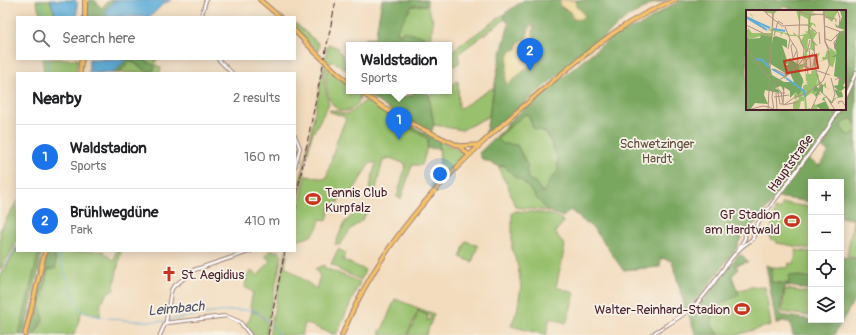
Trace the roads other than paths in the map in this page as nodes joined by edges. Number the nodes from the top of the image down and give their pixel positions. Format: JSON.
{"nodes":[{"id":1,"x":85,"y":0,"type":"edge"},
{"id":2,"x":206,"y":0,"type":"edge"},
{"id":3,"x":260,"y":0,"type":"edge"},
{"id":4,"x":676,"y":0,"type":"edge"},
{"id":5,"x":84,"y":16,"type":"edge"},
{"id":6,"x":200,"y":16,"type":"edge"},
{"id":7,"x":279,"y":16,"type":"edge"},
{"id":8,"x":296,"y":32,"type":"edge"},
{"id":9,"x":219,"y":60,"type":"edge"},
{"id":10,"x":82,"y":61,"type":"edge"},
{"id":11,"x":80,"y":72,"type":"edge"},
{"id":12,"x":231,"y":72,"type":"edge"},
{"id":13,"x":856,"y":74,"type":"edge"},
{"id":14,"x":346,"y":80,"type":"edge"},
{"id":15,"x":364,"y":94,"type":"edge"},
{"id":16,"x":846,"y":94,"type":"edge"},
{"id":17,"x":838,"y":110,"type":"edge"},
{"id":18,"x":296,"y":138,"type":"edge"},
{"id":19,"x":483,"y":143,"type":"junction"},
{"id":20,"x":459,"y":146,"type":"junction"},
{"id":21,"x":467,"y":146,"type":"junction"},
{"id":22,"x":471,"y":154,"type":"junction"},
{"id":23,"x":296,"y":162,"type":"edge"},
{"id":24,"x":755,"y":227,"type":"junction"},
{"id":25,"x":749,"y":232,"type":"junction"},
{"id":26,"x":753,"y":235,"type":"junction"},
{"id":27,"x":746,"y":238,"type":"junction"},
{"id":28,"x":749,"y":240,"type":"junction"},
{"id":29,"x":739,"y":249,"type":"junction"},
{"id":30,"x":45,"y":252,"type":"edge"},
{"id":31,"x":248,"y":252,"type":"edge"},
{"id":32,"x":166,"y":321,"type":"junction"},
{"id":33,"x":25,"y":335,"type":"edge"},
{"id":34,"x":160,"y":335,"type":"edge"},
{"id":35,"x":250,"y":335,"type":"edge"},
{"id":36,"x":342,"y":335,"type":"edge"},
{"id":37,"x":651,"y":335,"type":"edge"}],
"edges":[{"from":1,"to":5,"type":"highway"},
{"from":2,"to":6,"type":"street"},
{"from":3,"to":7,"type":"main road"},
{"from":4,"to":19,"type":"main road"},
{"from":8,"to":14,"type":"main road","bridge":true},
{"from":9,"to":12,"type":"street"},
{"from":10,"to":11,"type":"main road"},
{"from":13,"to":16,"type":"street"},
{"from":15,"to":20,"type":"main road"},
{"from":17,"to":24,"type":"street","name":"Hauptstraße"},
{"from":18,"to":23,"type":"street"},
{"from":19,"to":21,"type":"main road"},
{"from":19,"to":22,"type":"main road"},
{"from":20,"to":21,"type":"main road"},
{"from":20,"to":22,"type":"main road"},
{"from":21,"to":22,"type":"main road"},
{"from":22,"to":36,"type":"main road"},
{"from":24,"to":25,"type":"street","name":"Hauptstraße"},
{"from":24,"to":26,"type":"street","name":"Hauptstraße"},
{"from":25,"to":26,"type":"street"},
{"from":25,"to":27,"type":"street","name":"Hauptstraße"},
{"from":26,"to":28,"type":"street","name":"Hauptstraße"},
{"from":27,"to":28,"type":"street"},
{"from":27,"to":29,"type":"street","name":"Hauptstraße"},
{"from":28,"to":29,"type":"street","name":"Hauptstraße"},
{"from":29,"to":37,"type":"street","name":"Hauptstraße"},
{"from":30,"to":33,"type":"main road"},
{"from":31,"to":32,"type":"street"},
{"from":32,"to":34,"type":"street"},
{"from":32,"to":35,"type":"street"}]}
